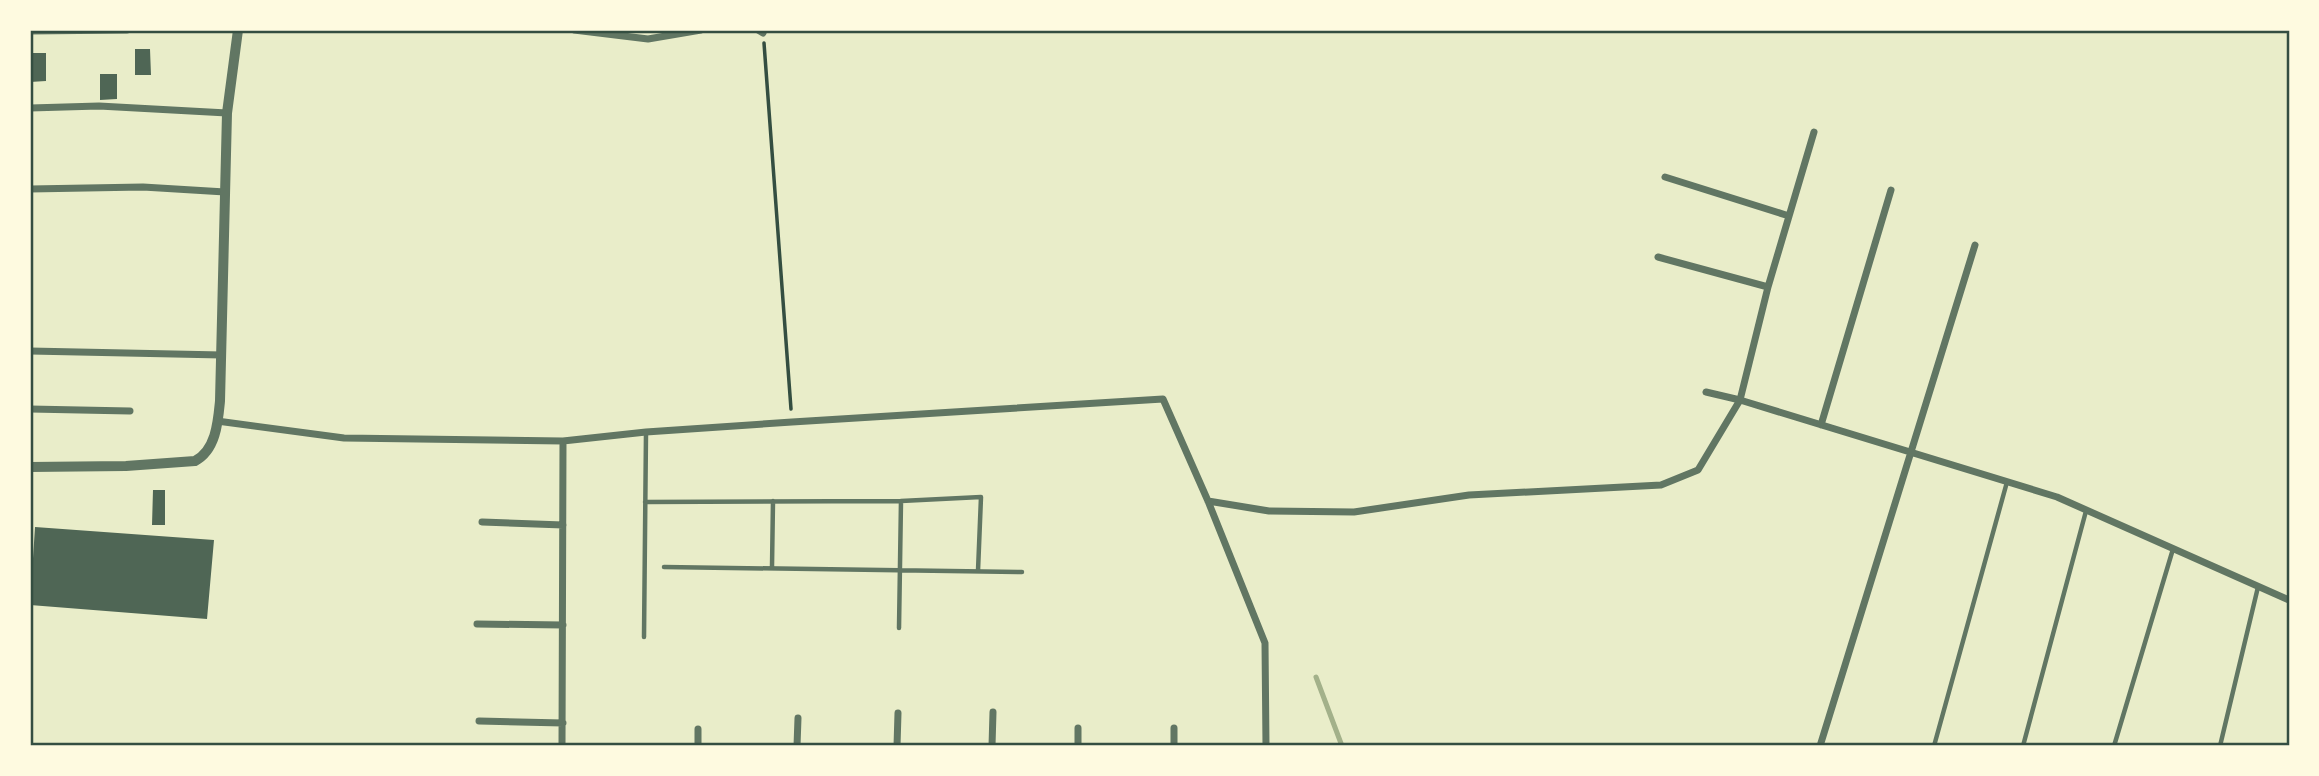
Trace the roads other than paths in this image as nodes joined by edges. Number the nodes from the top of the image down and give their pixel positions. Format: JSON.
{"nodes":[{"id":1,"x":127,"y":30,"type":"edge"},
{"id":2,"x":238,"y":30,"type":"edge"},
{"id":3,"x":574,"y":30,"type":"edge"},
{"id":4,"x":646,"y":30,"type":"edge"},
{"id":5,"x":701,"y":30,"type":"edge"},
{"id":6,"x":30,"y":31,"type":"edge"},
{"id":7,"x":648,"y":39,"type":"junction"},
{"id":8,"x":30,"y":108,"type":"edge"},
{"id":9,"x":227,"y":113,"type":"junction"},
{"id":10,"x":1814,"y":132,"type":"dead end"},
{"id":11,"x":1665,"y":177,"type":"dead end"},
{"id":12,"x":30,"y":189,"type":"edge"},
{"id":13,"x":1891,"y":190,"type":"dead end"},
{"id":14,"x":225,"y":192,"type":"junction"},
{"id":15,"x":1789,"y":216,"type":"junction"},
{"id":16,"x":1975,"y":245,"type":"dead end"},
{"id":17,"x":1658,"y":257,"type":"dead end"},
{"id":18,"x":1768,"y":287,"type":"junction"},
{"id":19,"x":30,"y":351,"type":"edge"},
{"id":20,"x":222,"y":355,"type":"junction"},
{"id":21,"x":1706,"y":392,"type":"dead end"},
{"id":22,"x":1740,"y":400,"type":"junction"},
{"id":23,"x":30,"y":409,"type":"edge"},
{"id":24,"x":130,"y":411,"type":"dead end"},
{"id":25,"x":217,"y":421,"type":"junction"},
{"id":26,"x":1821,"y":425,"type":"junction"},
{"id":27,"x":646,"y":432,"type":"junction"},
{"id":28,"x":564,"y":441,"type":"junction"},
{"id":29,"x":1910,"y":452,"type":"junction"},
{"id":30,"x":30,"y":467,"type":"edge"},
{"id":31,"x":2007,"y":482,"type":"junction"},
{"id":32,"x":901,"y":500,"type":"junction"},
{"id":33,"x":773,"y":501,"type":"junction"},
{"id":34,"x":1208,"y":501,"type":"junction"},
{"id":35,"x":645,"y":502,"type":"junction"},
{"id":36,"x":2086,"y":510,"type":"junction"},
{"id":37,"x":482,"y":522,"type":"dead end"},
{"id":38,"x":563,"y":525,"type":"junction"},
{"id":39,"x":2174,"y":549,"type":"junction"},
{"id":40,"x":664,"y":567,"type":"dead end"},
{"id":41,"x":772,"y":567,"type":"junction"},
{"id":42,"x":900,"y":569,"type":"junction"},
{"id":43,"x":978,"y":571,"type":"junction"},
{"id":44,"x":1022,"y":572,"type":"dead end"},
{"id":45,"x":2258,"y":586,"type":"junction"},
{"id":46,"x":2289,"y":600,"type":"edge"},
{"id":47,"x":477,"y":624,"type":"dead end"},
{"id":48,"x":563,"y":625,"type":"junction"},
{"id":49,"x":899,"y":628,"type":"dead end"},
{"id":50,"x":644,"y":637,"type":"dead end"},
{"id":51,"x":993,"y":712,"type":"dead end"},
{"id":52,"x":898,"y":713,"type":"dead end"},
{"id":53,"x":798,"y":718,"type":"dead end"},
{"id":54,"x":480,"y":721,"type":"dead end"},
{"id":55,"x":563,"y":723,"type":"junction"},
{"id":56,"x":1078,"y":727,"type":"dead end"},
{"id":57,"x":1174,"y":728,"type":"dead end"},
{"id":58,"x":698,"y":729,"type":"dead end"},
{"id":59,"x":562,"y":746,"type":"edge"},
{"id":60,"x":698,"y":746,"type":"edge"},
{"id":61,"x":797,"y":746,"type":"edge"},
{"id":62,"x":897,"y":746,"type":"edge"},
{"id":63,"x":992,"y":746,"type":"edge"},
{"id":64,"x":1078,"y":746,"type":"edge"},
{"id":65,"x":1174,"y":746,"type":"edge"},
{"id":66,"x":1266,"y":746,"type":"edge"},
{"id":67,"x":1820,"y":746,"type":"edge"},
{"id":68,"x":1934,"y":746,"type":"edge"},
{"id":69,"x":2023,"y":746,"type":"edge"},
{"id":70,"x":2114,"y":746,"type":"edge"},
{"id":71,"x":2220,"y":746,"type":"edge"}],
"edges":[{"from":1,"to":6,"type":"street"},
{"from":2,"to":9,"type":"street"},
{"from":3,"to":7,"type":"street"},
{"from":4,"to":7,"type":"street"},
{"from":5,"to":7,"type":"street"},
{"from":8,"to":9,"type":"street"},
{"from":9,"to":14,"type":"street"},
{"from":10,"to":15,"type":"street"},
{"from":11,"to":15,"type":"street"},
{"from":12,"to":14,"type":"street"},
{"from":13,"to":26,"type":"street"},
{"from":14,"to":20,"type":"street"},
{"from":15,"to":18,"type":"street"},
{"from":16,"to":29,"type":"street"},
{"from":17,"to":18,"type":"street"},
{"from":18,"to":22,"type":"street"},
{"from":19,"to":20,"type":"street"},
{"from":20,"to":25,"type":"street"},
{"from":21,"to":22,"type":"street"},
{"from":22,"to":26,"type":"street"},
{"from":22,"to":34,"type":"street"},
{"from":23,"to":24,"type":"street"},
{"from":25,"to":28,"type":"street"},
{"from":25,"to":30,"type":"street"},
{"from":26,"to":29,"type":"street"},
{"from":27,"to":28,"type":"street"},
{"from":27,"to":34,"type":"street"},
{"from":27,"to":35,"type":"lane"},
{"from":28,"to":38,"type":"street"},
{"from":29,"to":31,"type":"street"},
{"from":29,"to":67,"type":"street"},
{"from":31,"to":36,"type":"street"},
{"from":31,"to":68,"type":"lane"},
{"from":32,"to":33,"type":"lane"},
{"from":32,"to":42,"type":"lane"},
{"from":32,"to":43,"type":"lane"},
{"from":33,"to":35,"type":"lane"},
{"from":33,"to":41,"type":"lane"},
{"from":34,"to":66,"type":"street"},
{"from":35,"to":50,"type":"lane"},
{"from":36,"to":39,"type":"street"},
{"from":36,"to":69,"type":"lane"},
{"from":37,"to":38,"type":"street"},
{"from":38,"to":48,"type":"street"},
{"from":39,"to":45,"type":"street"},
{"from":39,"to":70,"type":"lane"},
{"from":40,"to":41,"type":"lane"},
{"from":41,"to":42,"type":"lane"},
{"from":42,"to":43,"type":"lane"},
{"from":42,"to":49,"type":"lane"},
{"from":43,"to":44,"type":"lane"},
{"from":45,"to":46,"type":"street"},
{"from":45,"to":71,"type":"lane"},
{"from":47,"to":48,"type":"street"},
{"from":48,"to":55,"type":"street"},
{"from":51,"to":63,"type":"street"},
{"from":52,"to":62,"type":"street"},
{"from":53,"to":61,"type":"street"},
{"from":54,"to":55,"type":"street"},
{"from":55,"to":59,"type":"street"},
{"from":56,"to":64,"type":"street"},
{"from":57,"to":65,"type":"street"},
{"from":58,"to":60,"type":"street"}]}
